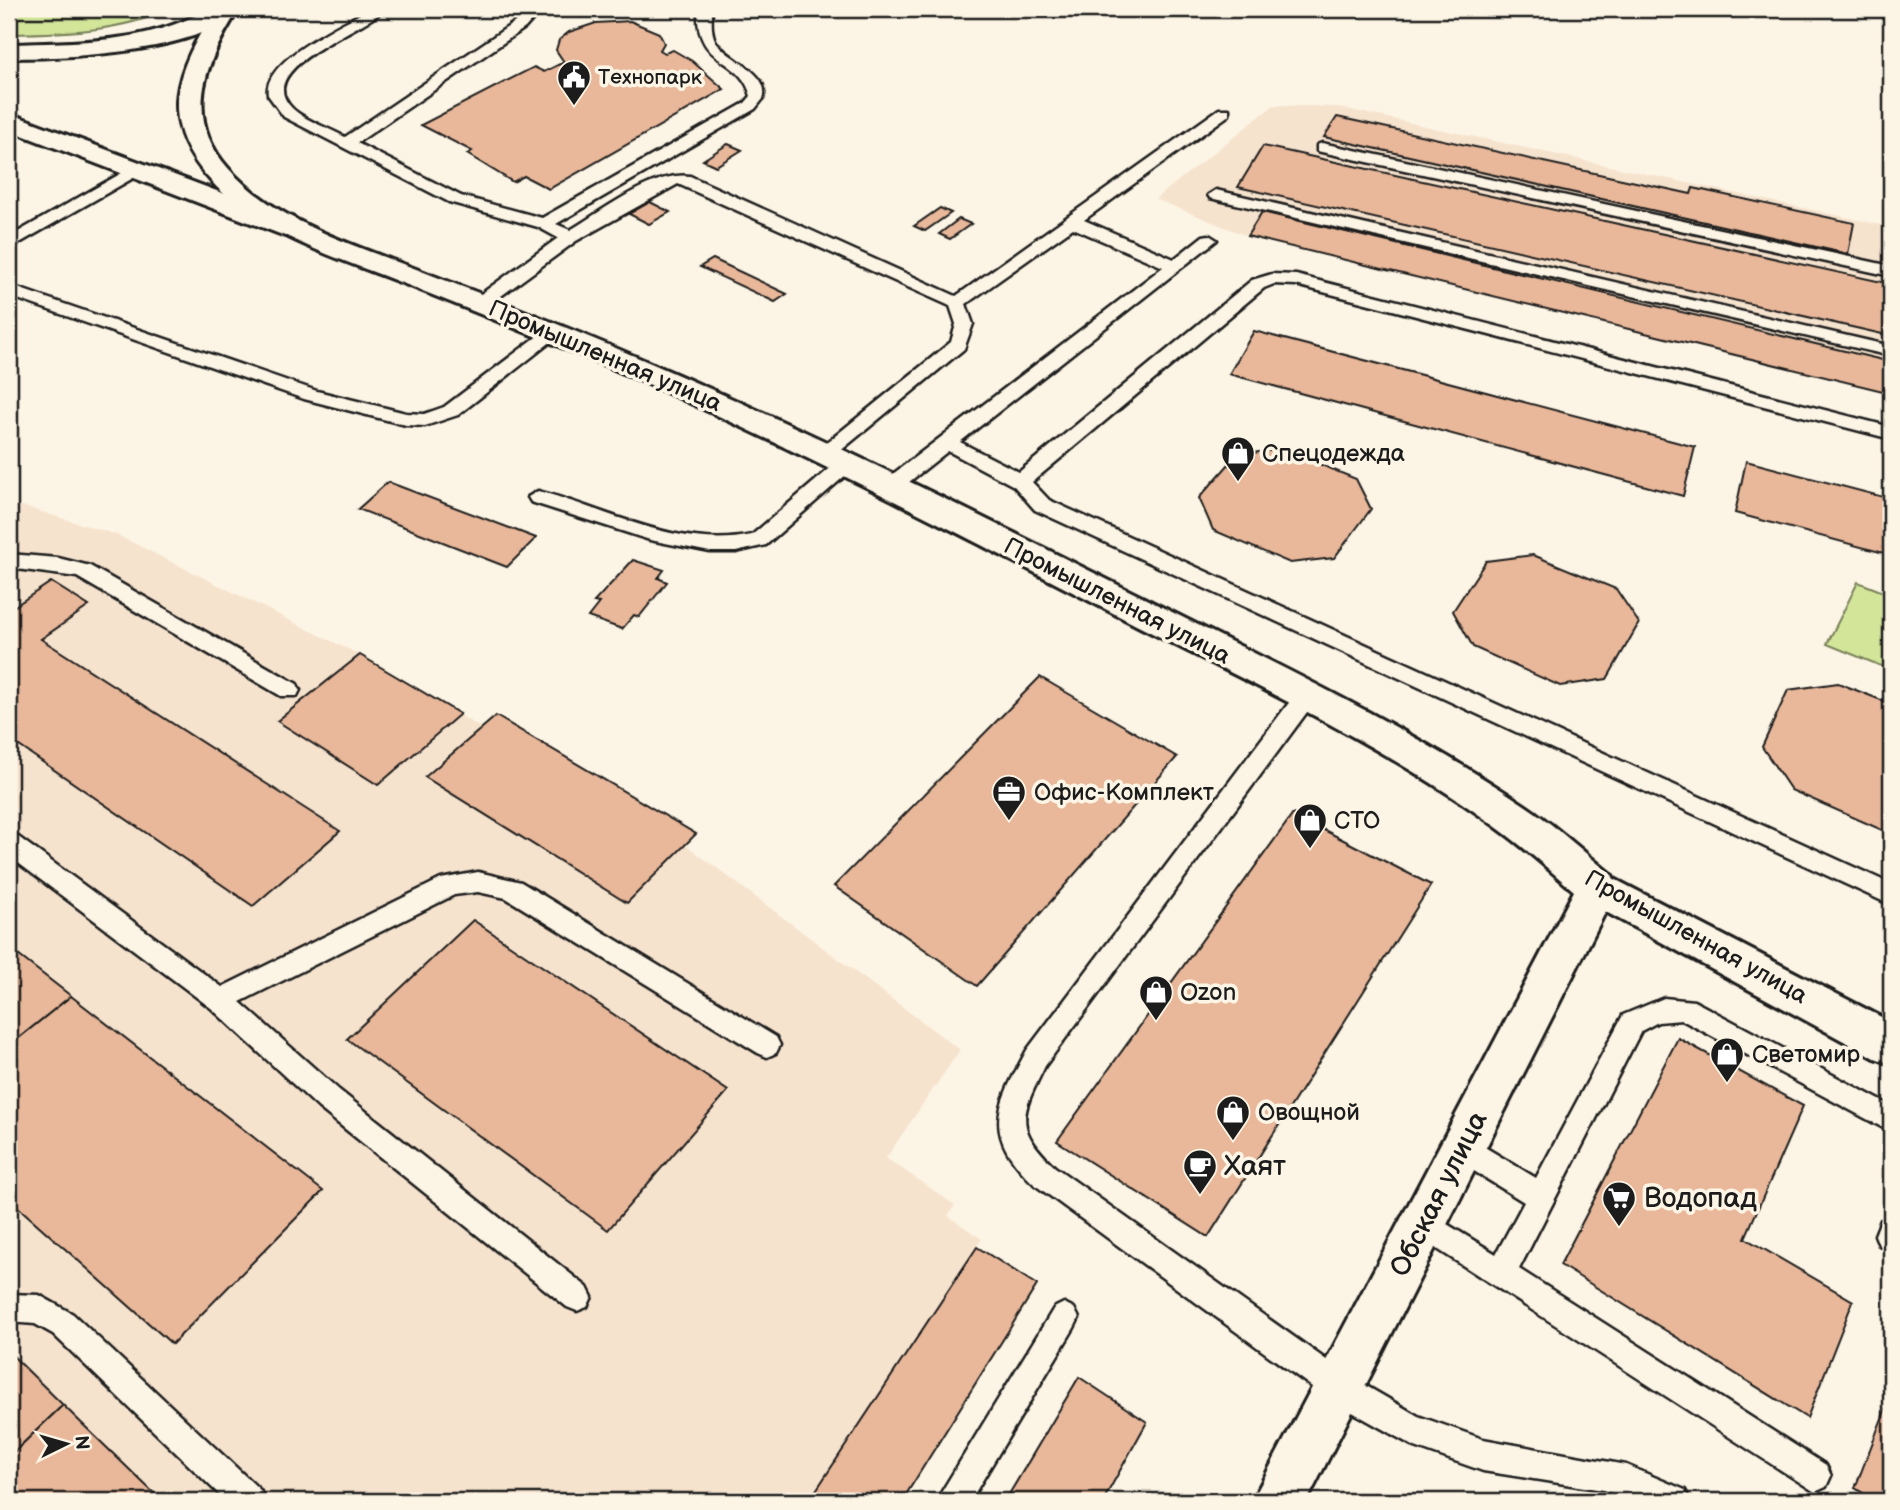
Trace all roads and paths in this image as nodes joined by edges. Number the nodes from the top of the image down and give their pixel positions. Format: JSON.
{"nodes":[{"id":1,"x":226,"y":9,"type":"edge"},
{"id":2,"x":377,"y":9,"type":"edge"},
{"id":3,"x":521,"y":9,"type":"edge"},
{"id":4,"x":705,"y":9,"type":"edge"},
{"id":5,"x":9,"y":51,"type":"edge"},
{"id":6,"x":1224,"y":112,"type":"dead end"},
{"id":7,"x":9,"y":121,"type":"edge"},
{"id":8,"x":346,"y":143,"type":"junction"},
{"id":9,"x":1322,"y":148,"type":"dead end"},
{"id":10,"x":135,"y":170,"type":"junction"},
{"id":11,"x":1216,"y":195,"type":"dead end"},
{"id":12,"x":1072,"y":221,"type":"junction"},
{"id":13,"x":544,"y":224,"type":"junction"},
{"id":14,"x":302,"y":232,"type":"junction"},
{"id":15,"x":570,"y":237,"type":"junction"},
{"id":16,"x":1209,"y":240,"type":"dead end"},
{"id":17,"x":9,"y":244,"type":"edge"},
{"id":18,"x":1175,"y":266,"type":"junction"},
{"id":19,"x":1891,"y":271,"type":"edge"},
{"id":20,"x":9,"y":290,"type":"edge"},
{"id":21,"x":480,"y":303,"type":"junction"},
{"id":22,"x":957,"y":303,"type":"junction"},
{"id":23,"x":553,"y":333,"type":"junction"},
{"id":24,"x":1891,"y":351,"type":"edge"},
{"id":25,"x":1891,"y":433,"type":"edge"},
{"id":26,"x":946,"y":442,"type":"junction"},
{"id":27,"x":837,"y":458,"type":"junction"},
{"id":28,"x":1021,"y":481,"type":"junction"},
{"id":29,"x":892,"y":485,"type":"junction"},
{"id":30,"x":538,"y":497,"type":"dead end"},
{"id":31,"x":9,"y":561,"type":"edge"},
{"id":32,"x":289,"y":690,"type":"dead end"},
{"id":33,"x":1304,"y":698,"type":"junction"},
{"id":34,"x":9,"y":843,"type":"edge"},
{"id":35,"x":1597,"y":887,"type":"junction"},
{"id":36,"x":1891,"y":895,"type":"edge"},
{"id":37,"x":220,"y":1000,"type":"junction"},
{"id":38,"x":1891,"y":1044,"type":"edge"},
{"id":39,"x":767,"y":1045,"type":"dead end"},
{"id":40,"x":1891,"y":1120,"type":"edge"},
{"id":41,"x":1463,"y":1149,"type":"junction"},
{"id":42,"x":1543,"y":1198,"type":"junction"},
{"id":43,"x":1424,"y":1224,"type":"junction"},
{"id":44,"x":1502,"y":1272,"type":"junction"},
{"id":45,"x":577,"y":1297,"type":"dead end"},
{"id":46,"x":9,"y":1308,"type":"edge"},
{"id":47,"x":1064,"y":1318,"type":"dead end"},
{"id":48,"x":1338,"y":1387,"type":"junction"},
{"id":49,"x":1815,"y":1476,"type":"dead end"},
{"id":50,"x":249,"y":1501,"type":"edge"},
{"id":51,"x":952,"y":1501,"type":"edge"},
{"id":52,"x":1279,"y":1501,"type":"edge"},
{"id":53,"x":1674,"y":1501,"type":"edge"}],
"edges":[{"from":1,"to":5,"type":"main road"},
{"from":1,"to":14,"type":"main road","name":"Промышленная улица"},
{"from":2,"to":8,"type":"lane"},
{"from":3,"to":8,"type":"lane"},
{"from":4,"to":13,"type":"lane"},
{"from":6,"to":12,"type":"lane"},
{"from":7,"to":10,"type":"main road","name":"Промышленная улица"},
{"from":8,"to":13,"type":"lane"},
{"from":9,"to":19,"type":"lane"},
{"from":10,"to":14,"type":"main road","name":"Промышленная улица"},
{"from":10,"to":17,"type":"lane"},
{"from":11,"to":24,"type":"lane"},
{"from":12,"to":18,"type":"lane"},
{"from":12,"to":22,"type":"lane"},
{"from":13,"to":15,"type":"lane"},
{"from":14,"to":21,"type":"main road","name":"Промышленная улица"},
{"from":15,"to":21,"type":"lane"},
{"from":15,"to":22,"type":"lane"},
{"from":16,"to":18,"type":"lane"},
{"from":18,"to":26,"type":"lane"},
{"from":20,"to":23,"type":"lane"},
{"from":21,"to":23,"type":"main road","name":"Промышленная улица"},
{"from":22,"to":27,"type":"lane"},
{"from":23,"to":27,"type":"main road","name":"Промышленная улица"},
{"from":25,"to":28,"type":"lane"},
{"from":26,"to":28,"type":"lane"},
{"from":26,"to":29,"type":"lane"},
{"from":27,"to":29,"type":"main road","name":"Промышленная улица"},
{"from":27,"to":30,"type":"lane"},
{"from":28,"to":36,"type":"lane"},
{"from":29,"to":33,"type":"main road","name":"Промышленная улица"},
{"from":31,"to":32,"type":"lane"},
{"from":33,"to":35,"type":"main road","name":"Промышленная улица"},
{"from":33,"to":48,"type":"lane"},
{"from":34,"to":37,"type":"lane"},
{"from":35,"to":38,"type":"main road","name":"Промышленная улица"},
{"from":35,"to":41,"type":"main road","name":"Обская улица"},
{"from":37,"to":39,"type":"lane"},
{"from":37,"to":45,"type":"lane"},
{"from":40,"to":42,"type":"lane"},
{"from":41,"to":42,"type":"lane"},
{"from":41,"to":43,"type":"main road","name":"Обская улица"},
{"from":42,"to":44,"type":"lane"},
{"from":43,"to":44,"type":"lane"},
{"from":43,"to":48,"type":"main road","name":"Обская улица"},
{"from":44,"to":49,"type":"lane"},
{"from":46,"to":50,"type":"lane"},
{"from":47,"to":51,"type":"lane"},
{"from":48,"to":52,"type":"main road","name":"Обская улица"},
{"from":48,"to":53,"type":"lane"}]}
